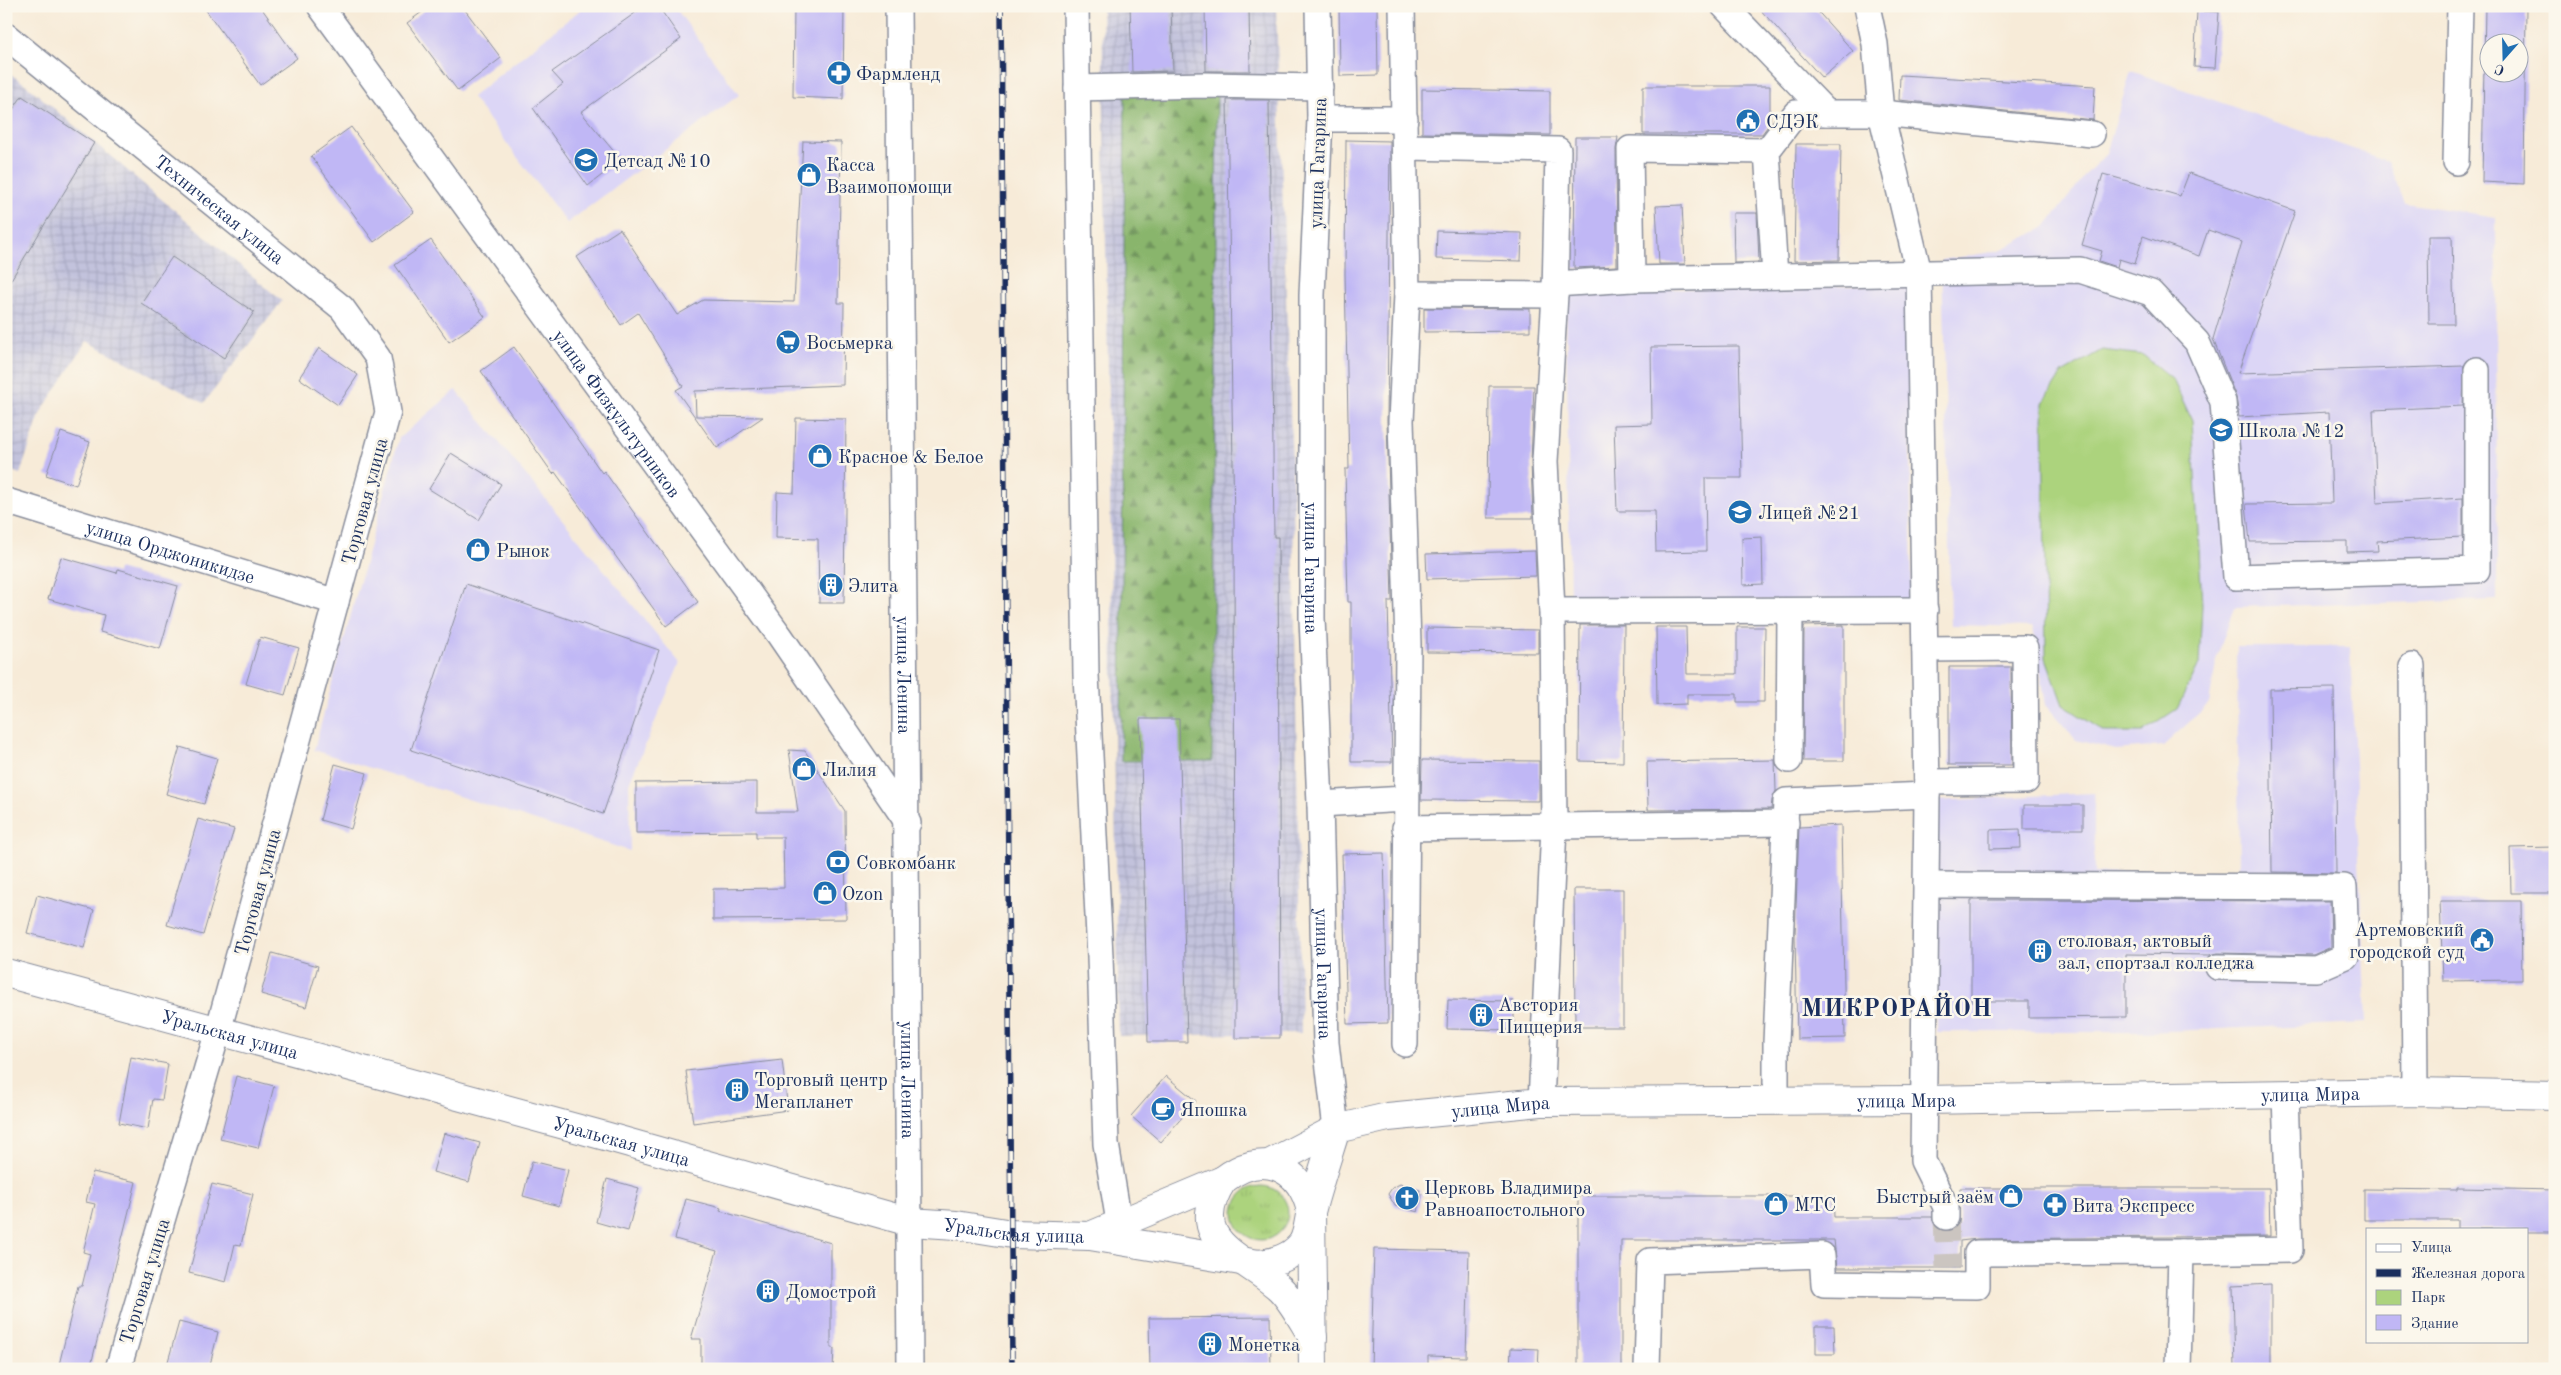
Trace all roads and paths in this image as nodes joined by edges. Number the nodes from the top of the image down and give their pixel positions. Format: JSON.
{"nodes":[{"id":1,"x":320,"y":6,"type":"edge"},
{"id":2,"x":898,"y":6,"type":"edge"},
{"id":3,"x":1076,"y":6,"type":"edge"},
{"id":4,"x":1318,"y":6,"type":"edge"},
{"id":5,"x":1402,"y":6,"type":"edge"},
{"id":6,"x":1724,"y":6,"type":"edge"},
{"id":7,"x":1866,"y":6,"type":"edge"},
{"id":8,"x":2460,"y":6,"type":"edge"},
{"id":9,"x":6,"y":36,"type":"edge"},
{"id":10,"x":1077,"y":88,"type":"junction"},
{"id":11,"x":1320,"y":88,"type":"junction"},
{"id":12,"x":1827,"y":113,"type":"junction"},
{"id":13,"x":1881,"y":113,"type":"junction"},
{"id":14,"x":1320,"y":119,"type":"junction"},
{"id":15,"x":1405,"y":119,"type":"junction"},
{"id":16,"x":2092,"y":134,"type":"dead end"},
{"id":17,"x":1406,"y":146,"type":"junction"},
{"id":18,"x":1767,"y":151,"type":"junction"},
{"id":19,"x":2456,"y":162,"type":"dead end"},
{"id":20,"x":1919,"y":273,"type":"junction"},
{"id":21,"x":1775,"y":276,"type":"junction"},
{"id":22,"x":1632,"y":279,"type":"junction"},
{"id":23,"x":1555,"y":289,"type":"junction"},
{"id":24,"x":1406,"y":294,"type":"junction"},
{"id":25,"x":2477,"y":370,"type":"dead end"},
{"id":26,"x":388,"y":412,"type":"joint"},
{"id":27,"x":6,"y":501,"type":"edge"},
{"id":28,"x":336,"y":602,"type":"junction"},
{"id":29,"x":1925,"y":610,"type":"junction"},
{"id":30,"x":1552,"y":611,"type":"junction"},
{"id":31,"x":1790,"y":611,"type":"junction"},
{"id":32,"x":1925,"y":649,"type":"junction"},
{"id":33,"x":2412,"y":666,"type":"dead end"},
{"id":34,"x":1789,"y":760,"type":"dead end"},
{"id":35,"x":1927,"y":789,"type":"junction"},
{"id":36,"x":1405,"y":799,"type":"junction"},
{"id":37,"x":1320,"y":804,"type":"junction"},
{"id":38,"x":908,"y":823,"type":"junction"},
{"id":39,"x":1786,"y":823,"type":"junction"},
{"id":40,"x":1554,"y":827,"type":"junction"},
{"id":41,"x":1405,"y":828,"type":"junction"},
{"id":42,"x":1926,"y":885,"type":"junction"},
{"id":43,"x":2218,"y":967,"type":"dead end"},
{"id":44,"x":6,"y":973,"type":"edge"},
{"id":45,"x":218,"y":1031,"type":"junction"},
{"id":46,"x":1405,"y":1044,"type":"dead end"},
{"id":47,"x":2414,"y":1092,"type":"junction"},
{"id":48,"x":2285,"y":1094,"type":"junction"},
{"id":49,"x":2555,"y":1095,"type":"edge"},
{"id":50,"x":1776,"y":1100,"type":"junction"},
{"id":51,"x":1924,"y":1100,"type":"junction"},
{"id":52,"x":1541,"y":1102,"type":"junction"},
{"id":53,"x":1336,"y":1129,"type":"junction"},
{"id":54,"x":1269,"y":1164,"type":"junction"},
{"id":55,"x":1223,"y":1180,"type":"junction"},
{"id":56,"x":1311,"y":1211,"type":"junction"},
{"id":57,"x":1946,"y":1217,"type":"tunnel mouth"},
{"id":58,"x":910,"y":1222,"type":"junction"},
{"id":59,"x":1119,"y":1222,"type":"junction"},
{"id":60,"x":1090,"y":1236,"type":"junction"},
{"id":61,"x":2181,"y":1252,"type":"junction"},
{"id":62,"x":1243,"y":1261,"type":"junction"},
{"id":63,"x":1312,"y":1337,"type":"junction"},
{"id":64,"x":118,"y":1369,"type":"edge"},
{"id":65,"x":910,"y":1369,"type":"edge"},
{"id":66,"x":1313,"y":1369,"type":"edge"},
{"id":67,"x":1648,"y":1369,"type":"edge"},
{"id":68,"x":2178,"y":1369,"type":"edge"}],
"edges":[{"from":1,"to":38,"type":"street","name":"улица Физкультурников"},
{"from":2,"to":38,"type":"street","name":"улица Ленина"},
{"from":3,"to":10,"type":"street"},
{"from":4,"to":11,"type":"street","name":"улица Гагарина"},
{"from":5,"to":15,"type":"street"},
{"from":6,"to":12,"type":"street"},
{"from":7,"to":13,"type":"street"},
{"from":8,"to":19,"type":"street"},
{"from":9,"to":26,"type":"street","name":"Техническая улица"},
{"from":10,"to":11,"type":"street"},
{"from":10,"to":59,"type":"street"},
{"from":11,"to":14,"type":"street","name":"улица Гагарина"},
{"from":12,"to":13,"type":"street"},
{"from":12,"to":18,"type":"street"},
{"from":13,"to":16,"type":"street"},
{"from":13,"to":20,"type":"street"},
{"from":14,"to":15,"type":"street"},
{"from":14,"to":37,"type":"street","name":"улица Гагарина"},
{"from":15,"to":17,"type":"street"},
{"from":17,"to":23,"type":"street"},
{"from":17,"to":24,"type":"street"},
{"from":18,"to":21,"type":"street"},
{"from":18,"to":22,"type":"street"},
{"from":20,"to":21,"type":"street"},
{"from":20,"to":25,"type":"street"},
{"from":20,"to":29,"type":"street"},
{"from":21,"to":22,"type":"street"},
{"from":22,"to":23,"type":"street"},
{"from":23,"to":24,"type":"street"},
{"from":23,"to":30,"type":"street"},
{"from":24,"to":36,"type":"street"},
{"from":26,"to":28,"type":"street","name":"Торговая улица"},
{"from":27,"to":28,"type":"street","name":"улица Орджоникидзе"},
{"from":28,"to":45,"type":"street","name":"Торговая улица"},
{"from":29,"to":31,"type":"street"},
{"from":29,"to":32,"type":"street"},
{"from":30,"to":31,"type":"street"},
{"from":30,"to":40,"type":"street"},
{"from":31,"to":34,"type":"street"},
{"from":32,"to":35,"type":"street"},
{"from":32,"to":35,"type":"street"},
{"from":33,"to":47,"type":"street"},
{"from":35,"to":39,"type":"street"},
{"from":35,"to":42,"type":"street"},
{"from":36,"to":37,"type":"street"},
{"from":36,"to":41,"type":"street"},
{"from":37,"to":53,"type":"street","name":"улица Гагарина"},
{"from":38,"to":58,"type":"street","name":"улица Ленина"},
{"from":39,"to":40,"type":"street"},
{"from":39,"to":50,"type":"street"},
{"from":40,"to":41,"type":"street"},
{"from":40,"to":52,"type":"street"},
{"from":41,"to":46,"type":"street"},
{"from":42,"to":43,"type":"street"},
{"from":42,"to":51,"type":"street"},
{"from":44,"to":45,"type":"main road","name":"Уральская улица"},
{"from":45,"to":58,"type":"main road","name":"Уральская улица"},
{"from":45,"to":64,"type":"street","name":"Торговая улица"},
{"from":47,"to":48,"type":"main road","name":"улица Мира"},
{"from":47,"to":49,"type":"main road","name":"улица Мира"},
{"from":48,"to":51,"type":"main road","name":"улица Мира"},
{"from":48,"to":61,"type":"street"},
{"from":50,"to":51,"type":"main road","name":"улица Мира"},
{"from":50,"to":52,"type":"main road","name":"улица Мира"},
{"from":51,"to":57,"type":"street"},
{"from":52,"to":53,"type":"main road","name":"улица Мира"},
{"from":53,"to":54,"type":"main road","name":"улица Мира"},
{"from":53,"to":56,"type":"main road"},
{"from":54,"to":55,"type":"main road"},
{"from":54,"to":56,"type":"main road"},
{"from":55,"to":59,"type":"main road"},
{"from":55,"to":62,"type":"main road"},
{"from":56,"to":62,"type":"main road"},
{"from":56,"to":63,"type":"main road"},
{"from":58,"to":60,"type":"main road","name":"Уральская улица"},
{"from":58,"to":65,"type":"street","name":"улица Ленина"},
{"from":59,"to":60,"type":"main road"},
{"from":60,"to":62,"type":"main road","name":"Уральская улица"},
{"from":61,"to":67,"type":"street"},
{"from":61,"to":68,"type":"street"},
{"from":62,"to":63,"type":"main road"},
{"from":63,"to":66,"type":"main road"}]}
